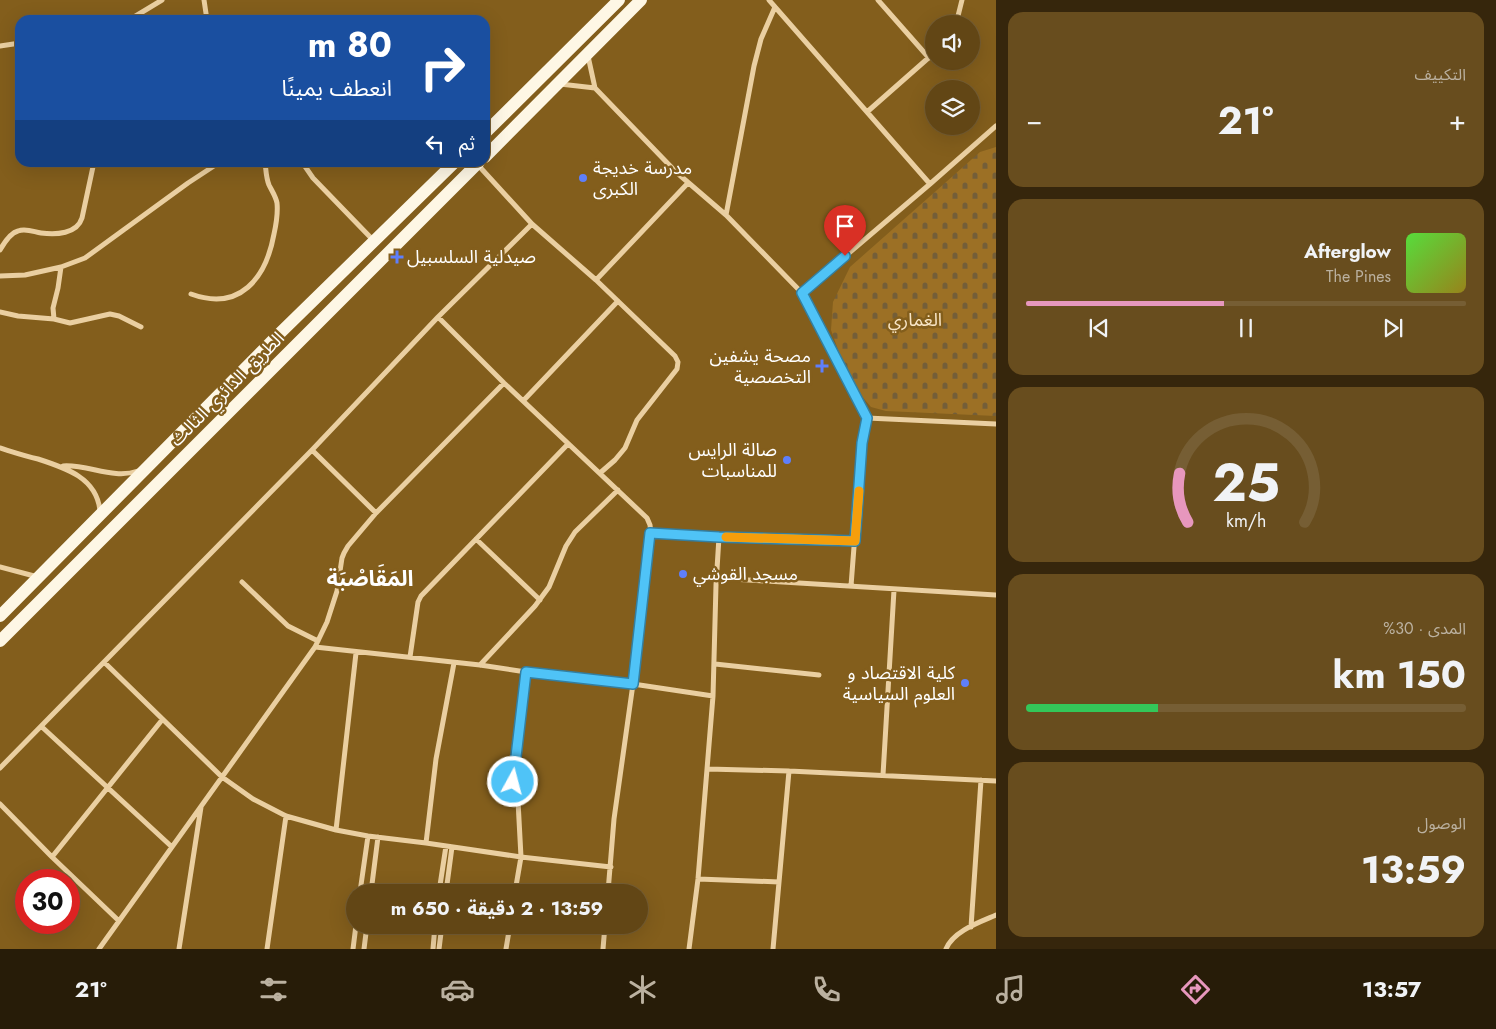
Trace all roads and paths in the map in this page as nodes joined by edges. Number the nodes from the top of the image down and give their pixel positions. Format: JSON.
{"nodes":[{"id":1,"x":162,"y":0,"type":"edge"},
{"id":2,"x":204,"y":0,"type":"edge"},
{"id":3,"x":619,"y":0,"type":"edge"},
{"id":4,"x":641,"y":0,"type":"edge"},
{"id":5,"x":769,"y":0,"type":"edge"},
{"id":6,"x":878,"y":0,"type":"edge"},
{"id":7,"x":962,"y":0,"type":"edge"},
{"id":8,"x":775,"y":7,"type":"junction"},
{"id":9,"x":136,"y":15,"type":"edge"},
{"id":10,"x":206,"y":15,"type":"edge"},
{"id":11,"x":958,"y":15,"type":"edge"},
{"id":12,"x":15,"y":44,"type":"edge"},
{"id":13,"x":0,"y":46,"type":"edge"},
{"id":14,"x":587,"y":53,"type":"junction"},
{"id":15,"x":925,"y":53,"type":"edge"},
{"id":16,"x":925,"y":61,"type":"edge"},
{"id":17,"x":558,"y":84,"type":"junction"},
{"id":18,"x":595,"y":88,"type":"junction"},
{"id":19,"x":867,"y":112,"type":"junction"},
{"id":20,"x":996,"y":126,"type":"edge"},
{"id":21,"x":490,"y":128,"type":"edge"},
{"id":22,"x":490,"y":152,"type":"edge"},
{"id":23,"x":93,"y":167,"type":"edge"},
{"id":24,"x":212,"y":167,"type":"edge"},
{"id":25,"x":265,"y":167,"type":"edge"},
{"id":26,"x":306,"y":167,"type":"edge"},
{"id":27,"x":450,"y":167,"type":"edge"},
{"id":28,"x":475,"y":167,"type":"edge"},
{"id":29,"x":486,"y":167,"type":"edge"},
{"id":30,"x":688,"y":183,"type":"junction"},
{"id":31,"x":930,"y":184,"type":"junction"},
{"id":32,"x":726,"y":215,"type":"junction"},
{"id":33,"x":532,"y":224,"type":"junction"},
{"id":34,"x":374,"y":241,"type":"junction"},
{"id":35,"x":0,"y":250,"type":"edge"},
{"id":36,"x":61,"y":267,"type":"junction"},
{"id":37,"x":341,"y":273,"type":"junction"},
{"id":38,"x":0,"y":276,"type":"edge"},
{"id":39,"x":596,"y":280,"type":"junction"},
{"id":40,"x":355,"y":286,"type":"junction"},
{"id":41,"x":802,"y":293,"type":"junction"},
{"id":42,"x":191,"y":294,"type":"dead end"},
{"id":43,"x":618,"y":301,"type":"junction"},
{"id":44,"x":0,"y":312,"type":"edge"},
{"id":45,"x":438,"y":317,"type":"junction"},
{"id":46,"x":54,"y":319,"type":"junction"},
{"id":47,"x":141,"y":326,"type":"dead end"},
{"id":48,"x":504,"y":383,"type":"junction"},
{"id":49,"x":523,"y":401,"type":"junction"},
{"id":50,"x":867,"y":418,"type":"junction"},
{"id":51,"x":996,"y":424,"type":"edge"},
{"id":52,"x":568,"y":444,"type":"junction"},
{"id":53,"x":0,"y":448,"type":"edge"},
{"id":54,"x":312,"y":450,"type":"junction"},
{"id":55,"x":60,"y":466,"type":"junction"},
{"id":56,"x":148,"y":468,"type":"junction"},
{"id":57,"x":600,"y":474,"type":"junction"},
{"id":58,"x":618,"y":490,"type":"junction"},
{"id":59,"x":376,"y":513,"type":"junction"},
{"id":60,"x":101,"y":514,"type":"junction"},
{"id":61,"x":650,"y":533,"type":"junction"},
{"id":62,"x":719,"y":537,"type":"junction"},
{"id":63,"x":476,"y":539,"type":"junction"},
{"id":64,"x":855,"y":541,"type":"junction"},
{"id":65,"x":0,"y":567,"type":"edge"},
{"id":66,"x":38,"y":578,"type":"junction"},
{"id":67,"x":716,"y":578,"type":"junction"},
{"id":68,"x":242,"y":582,"type":"dead end"},
{"id":69,"x":850,"y":586,"type":"junction"},
{"id":70,"x":894,"y":590,"type":"junction"},
{"id":71,"x":996,"y":595,"type":"edge"},
{"id":72,"x":540,"y":600,"type":"junction"},
{"id":73,"x":0,"y":616,"type":"edge"},
{"id":74,"x":0,"y":641,"type":"edge"},
{"id":75,"x":318,"y":641,"type":"junction"},
{"id":76,"x":315,"y":647,"type":"junction"},
{"id":77,"x":356,"y":653,"type":"junction"},
{"id":78,"x":410,"y":657,"type":"junction"},
{"id":79,"x":104,"y":662,"type":"junction"},
{"id":80,"x":454,"y":662,"type":"junction"},
{"id":81,"x":715,"y":664,"type":"junction"},
{"id":82,"x":480,"y":665,"type":"junction"},
{"id":83,"x":526,"y":672,"type":"junction"},
{"id":84,"x":819,"y":675,"type":"dead end"},
{"id":85,"x":633,"y":684,"type":"junction"},
{"id":86,"x":713,"y":696,"type":"junction"},
{"id":87,"x":162,"y":720,"type":"junction"},
{"id":88,"x":42,"y":727,"type":"junction"},
{"id":89,"x":0,"y":768,"type":"edge"},
{"id":90,"x":708,"y":769,"type":"junction"},
{"id":91,"x":789,"y":771,"type":"junction"},
{"id":92,"x":883,"y":776,"type":"junction"},
{"id":93,"x":222,"y":778,"type":"junction"},
{"id":94,"x":981,"y":780,"type":"junction"},
{"id":95,"x":996,"y":782,"type":"edge"},
{"id":96,"x":108,"y":787,"type":"junction"},
{"id":97,"x":0,"y":804,"type":"edge"},
{"id":98,"x":202,"y":804,"type":"junction"},
{"id":99,"x":286,"y":816,"type":"junction"},
{"id":100,"x":336,"y":830,"type":"junction"},
{"id":101,"x":368,"y":836,"type":"junction"},
{"id":102,"x":378,"y":837,"type":"junction"},
{"id":103,"x":426,"y":843,"type":"junction"},
{"id":104,"x":172,"y":847,"type":"junction"},
{"id":105,"x":449,"y":847,"type":"junction"},
{"id":106,"x":52,"y":857,"type":"junction"},
{"id":107,"x":520,"y":857,"type":"junction"},
{"id":108,"x":610,"y":867,"type":"junction"},
{"id":109,"x":698,"y":879,"type":"junction"},
{"id":110,"x":779,"y":882,"type":"junction"},
{"id":111,"x":361,"y":884,"type":"edge"},
{"id":112,"x":372,"y":884,"type":"edge"},
{"id":113,"x":441,"y":884,"type":"edge"},
{"id":114,"x":447,"y":884,"type":"edge"},
{"id":115,"x":516,"y":884,"type":"edge"},
{"id":116,"x":609,"y":884,"type":"edge"},
{"id":117,"x":996,"y":915,"type":"edge"},
{"id":118,"x":119,"y":921,"type":"junction"},
{"id":119,"x":971,"y":927,"type":"junction"},
{"id":120,"x":355,"y":934,"type":"edge"},
{"id":121,"x":366,"y":934,"type":"edge"},
{"id":122,"x":434,"y":934,"type":"edge"},
{"id":123,"x":441,"y":934,"type":"edge"},
{"id":124,"x":508,"y":934,"type":"edge"},
{"id":125,"x":604,"y":934,"type":"edge"},
{"id":126,"x":99,"y":949,"type":"edge"},
{"id":127,"x":178,"y":949,"type":"edge"},
{"id":128,"x":267,"y":949,"type":"edge"},
{"id":129,"x":353,"y":949,"type":"edge"},
{"id":130,"x":364,"y":949,"type":"edge"},
{"id":131,"x":432,"y":949,"type":"edge"},
{"id":132,"x":439,"y":949,"type":"edge"},
{"id":133,"x":506,"y":949,"type":"edge"},
{"id":134,"x":603,"y":949,"type":"edge"},
{"id":135,"x":689,"y":949,"type":"edge"},
{"id":136,"x":773,"y":949,"type":"edge"},
{"id":137,"x":946,"y":949,"type":"edge"}],
"edges":[{"from":1,"to":9,"type":"street"},
{"from":2,"to":10,"type":"street"},
{"from":3,"to":21,"type":"main road"},
{"from":4,"to":14,"type":"main road","name":"الطريق الدائري الثالث"},
{"from":5,"to":8,"type":"street"},
{"from":6,"to":15,"type":"street"},
{"from":7,"to":11,"type":"street"},
{"from":8,"to":19,"type":"street"},
{"from":8,"to":32,"type":"street"},
{"from":12,"to":13,"type":"street"},
{"from":14,"to":17,"type":"main road","name":"الطريق الدائري الثالث"},
{"from":14,"to":18,"type":"street"},
{"from":16,"to":19,"type":"street"},
{"from":17,"to":18,"type":"street"},
{"from":17,"to":22,"type":"main road","name":"الطريق الدائري الثالث"},
{"from":18,"to":30,"type":"street"},
{"from":19,"to":31,"type":"street"},
{"from":20,"to":31,"type":"street"},
{"from":23,"to":35,"type":"street"},
{"from":24,"to":36,"type":"street"},
{"from":25,"to":42,"type":"street"},
{"from":26,"to":34,"type":"street"},
{"from":27,"to":34,"type":"main road","name":"الطريق الدائري الثالث"},
{"from":28,"to":40,"type":"main road","name":"الطريق الدائري الثالث"},
{"from":29,"to":33,"type":"street"},
{"from":30,"to":32,"type":"street"},
{"from":30,"to":39,"type":"street"},
{"from":31,"to":41,"type":"street"},
{"from":32,"to":41,"type":"street"},
{"from":33,"to":39,"type":"street"},
{"from":33,"to":45,"type":"street"},
{"from":34,"to":37,"type":"main road","name":"الطريق الدائري الثالث"},
{"from":36,"to":38,"type":"street"},
{"from":36,"to":46,"type":"street"},
{"from":37,"to":40,"type":"main road"},
{"from":37,"to":56,"type":"main road","name":"الطريق الدائري الثالث"},
{"from":39,"to":43,"type":"street"},
{"from":40,"to":74,"type":"main road","name":"الطريق الدائري الثالث"},
{"from":41,"to":50,"type":"street"},
{"from":43,"to":49,"type":"street"},
{"from":43,"to":57,"type":"street"},
{"from":44,"to":46,"type":"street"},
{"from":45,"to":48,"type":"street"},
{"from":45,"to":54,"type":"street"},
{"from":46,"to":47,"type":"street"},
{"from":48,"to":49,"type":"street"},
{"from":48,"to":59,"type":"street"},
{"from":49,"to":52,"type":"street"},
{"from":50,"to":51,"type":"street"},
{"from":50,"to":64,"type":"street"},
{"from":52,"to":57,"type":"street"},
{"from":52,"to":63,"type":"street"},
{"from":53,"to":55,"type":"street"},
{"from":54,"to":59,"type":"street"},
{"from":54,"to":79,"type":"street"},
{"from":55,"to":56,"type":"street"},
{"from":55,"to":60,"type":"street"},
{"from":56,"to":60,"type":"main road","name":"الطريق الدائري الثالث"},
{"from":57,"to":58,"type":"street"},
{"from":58,"to":61,"type":"street"},
{"from":58,"to":72,"type":"street"},
{"from":59,"to":75,"type":"street"},
{"from":60,"to":66,"type":"main road","name":"الطريق الدائري الثالث"},
{"from":61,"to":62,"type":"street"},
{"from":61,"to":85,"type":"street"},
{"from":62,"to":64,"type":"street"},
{"from":62,"to":67,"type":"street"},
{"from":63,"to":72,"type":"street"},
{"from":63,"to":78,"type":"street"},
{"from":64,"to":69,"type":"street"},
{"from":65,"to":66,"type":"street"},
{"from":66,"to":73,"type":"main road","name":"الطريق الدائري الثالث"},
{"from":67,"to":69,"type":"street"},
{"from":67,"to":81,"type":"street"},
{"from":68,"to":75,"type":"street"},
{"from":69,"to":70,"type":"street"},
{"from":70,"to":71,"type":"street"},
{"from":70,"to":92,"type":"street"},
{"from":72,"to":82,"type":"street"},
{"from":75,"to":76,"type":"street"},
{"from":76,"to":77,"type":"street"},
{"from":76,"to":93,"type":"street"},
{"from":77,"to":78,"type":"street"},
{"from":77,"to":100,"type":"street"},
{"from":78,"to":80,"type":"street"},
{"from":79,"to":87,"type":"street"},
{"from":79,"to":88,"type":"street"},
{"from":80,"to":82,"type":"street"},
{"from":80,"to":103,"type":"street"},
{"from":81,"to":84,"type":"street"},
{"from":81,"to":86,"type":"street"},
{"from":82,"to":83,"type":"street"},
{"from":83,"to":85,"type":"street"},
{"from":83,"to":107,"type":"street"},
{"from":85,"to":86,"type":"street"},
{"from":85,"to":108,"type":"street"},
{"from":86,"to":90,"type":"street"},
{"from":87,"to":93,"type":"street"},
{"from":87,"to":96,"type":"street"},
{"from":88,"to":89,"type":"street"},
{"from":88,"to":96,"type":"street"},
{"from":90,"to":91,"type":"street"},
{"from":90,"to":109,"type":"street"},
{"from":91,"to":92,"type":"street"},
{"from":91,"to":110,"type":"street"},
{"from":92,"to":94,"type":"street"},
{"from":93,"to":98,"type":"street"},
{"from":93,"to":99,"type":"street"},
{"from":94,"to":95,"type":"street"},
{"from":94,"to":119,"type":"street"},
{"from":96,"to":104,"type":"street"},
{"from":96,"to":106,"type":"street"},
{"from":97,"to":106,"type":"street"},
{"from":98,"to":104,"type":"street"},
{"from":98,"to":127,"type":"street"},
{"from":99,"to":100,"type":"street"},
{"from":99,"to":128,"type":"street"},
{"from":100,"to":101,"type":"street"},
{"from":101,"to":102,"type":"street"},
{"from":101,"to":111,"type":"street"},
{"from":102,"to":103,"type":"street"},
{"from":102,"to":112,"type":"street"},
{"from":103,"to":105,"type":"street"},
{"from":104,"to":118,"type":"street"},
{"from":105,"to":107,"type":"street"},
{"from":105,"to":113,"type":"street"},
{"from":105,"to":114,"type":"street"},
{"from":106,"to":118,"type":"street"},
{"from":107,"to":108,"type":"street"},
{"from":107,"to":115,"type":"street"},
{"from":108,"to":116,"type":"street"},
{"from":109,"to":110,"type":"street"},
{"from":109,"to":135,"type":"street"},
{"from":110,"to":136,"type":"street"},
{"from":117,"to":119,"type":"street"},
{"from":118,"to":126,"type":"street"},
{"from":119,"to":137,"type":"street"},
{"from":120,"to":129,"type":"street"},
{"from":121,"to":130,"type":"street"},
{"from":122,"to":131,"type":"street"},
{"from":123,"to":132,"type":"street"},
{"from":124,"to":133,"type":"street"},
{"from":125,"to":134,"type":"street"}]}
